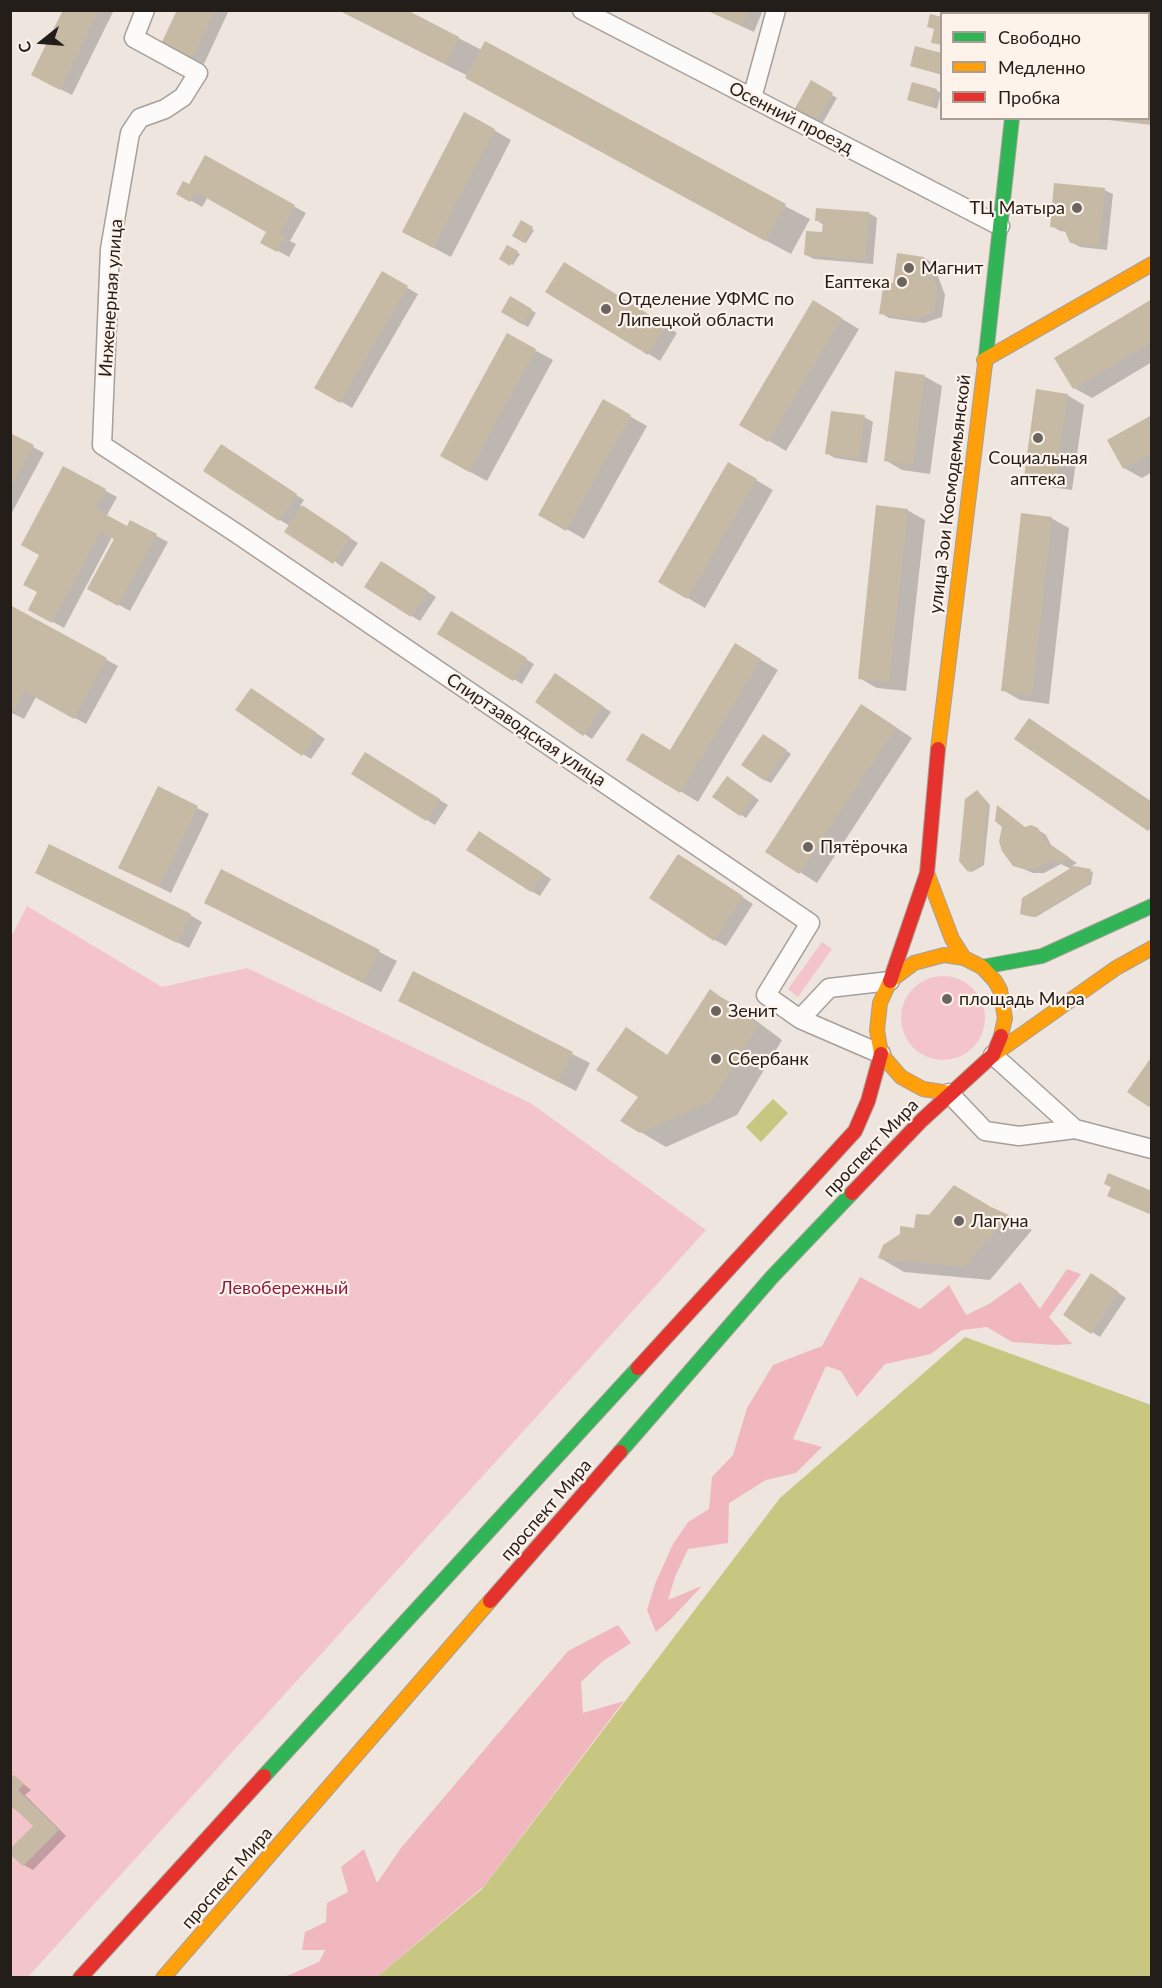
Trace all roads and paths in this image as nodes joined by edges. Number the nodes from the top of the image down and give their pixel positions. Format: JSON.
{"nodes":[{"id":1,"x":145,"y":10,"type":"edge"},
{"id":2,"x":582,"y":10,"type":"edge"},
{"id":3,"x":776,"y":10,"type":"edge"},
{"id":4,"x":752,"y":98,"type":"junction"},
{"id":5,"x":1012,"y":120,"type":"edge"},
{"id":6,"x":1000,"y":226,"type":"junction"},
{"id":7,"x":1152,"y":264,"type":"edge"},
{"id":8,"x":984,"y":360,"type":"junction"},
{"id":9,"x":102,"y":445,"type":"joint"},
{"id":10,"x":927,"y":873,"type":"junction"},
{"id":11,"x":1152,"y":906,"type":"edge"},
{"id":12,"x":1152,"y":948,"type":"edge"},
{"id":13,"x":964,"y":958,"type":"junction"},
{"id":14,"x":982,"y":967,"type":"junction"},
{"id":15,"x":890,"y":981,"type":"junction"},
{"id":16,"x":800,"y":1018,"type":"junction"},
{"id":17,"x":881,"y":1054,"type":"junction"},
{"id":18,"x":993,"y":1055,"type":"junction"},
{"id":19,"x":949,"y":1093,"type":"junction"},
{"id":20,"x":1075,"y":1129,"type":"junction"},
{"id":21,"x":1152,"y":1149,"type":"edge"},
{"id":22,"x":80,"y":1977,"type":"edge"},
{"id":23,"x":163,"y":1977,"type":"edge"}],
"edges":[{"from":1,"to":9,"type":"street","name":"Инженерная улица"},
{"from":2,"to":4,"type":"street","name":"Осенний проезд"},
{"from":3,"to":4,"type":"street"},
{"from":4,"to":6,"type":"street","name":"Осенний проезд"},
{"from":5,"to":6,"type":"main road","name":"улица Зои Космодемьянской"},
{"from":6,"to":8,"type":"main road","name":"улица Зои Космодемьянской"},
{"from":7,"to":8,"type":"main road"},
{"from":8,"to":10,"type":"main road","name":"улица Зои Космодемьянской"},
{"from":9,"to":16,"type":"street","name":"Спиртзаводская улица"},
{"from":10,"to":13,"type":"main road","name":"улица Зои Космодемьянской"},
{"from":10,"to":15,"type":"main road","name":"улица Зои Космодемьянской"},
{"from":11,"to":14,"type":"main road"},
{"from":12,"to":18,"type":"main road"},
{"from":13,"to":14,"type":"main road"},
{"from":13,"to":15,"type":"main road"},
{"from":14,"to":18,"type":"main road"},
{"from":15,"to":16,"type":"street"},
{"from":15,"to":17,"type":"main road"},
{"from":16,"to":17,"type":"street"},
{"from":17,"to":19,"type":"main road"},
{"from":17,"to":22,"type":"main road","name":"проспект Мира"},
{"from":18,"to":19,"type":"main road"},
{"from":18,"to":20,"type":"street"},
{"from":19,"to":20,"type":"street"},
{"from":19,"to":23,"type":"main road","name":"проспект Мира"},
{"from":20,"to":21,"type":"street"}]}
